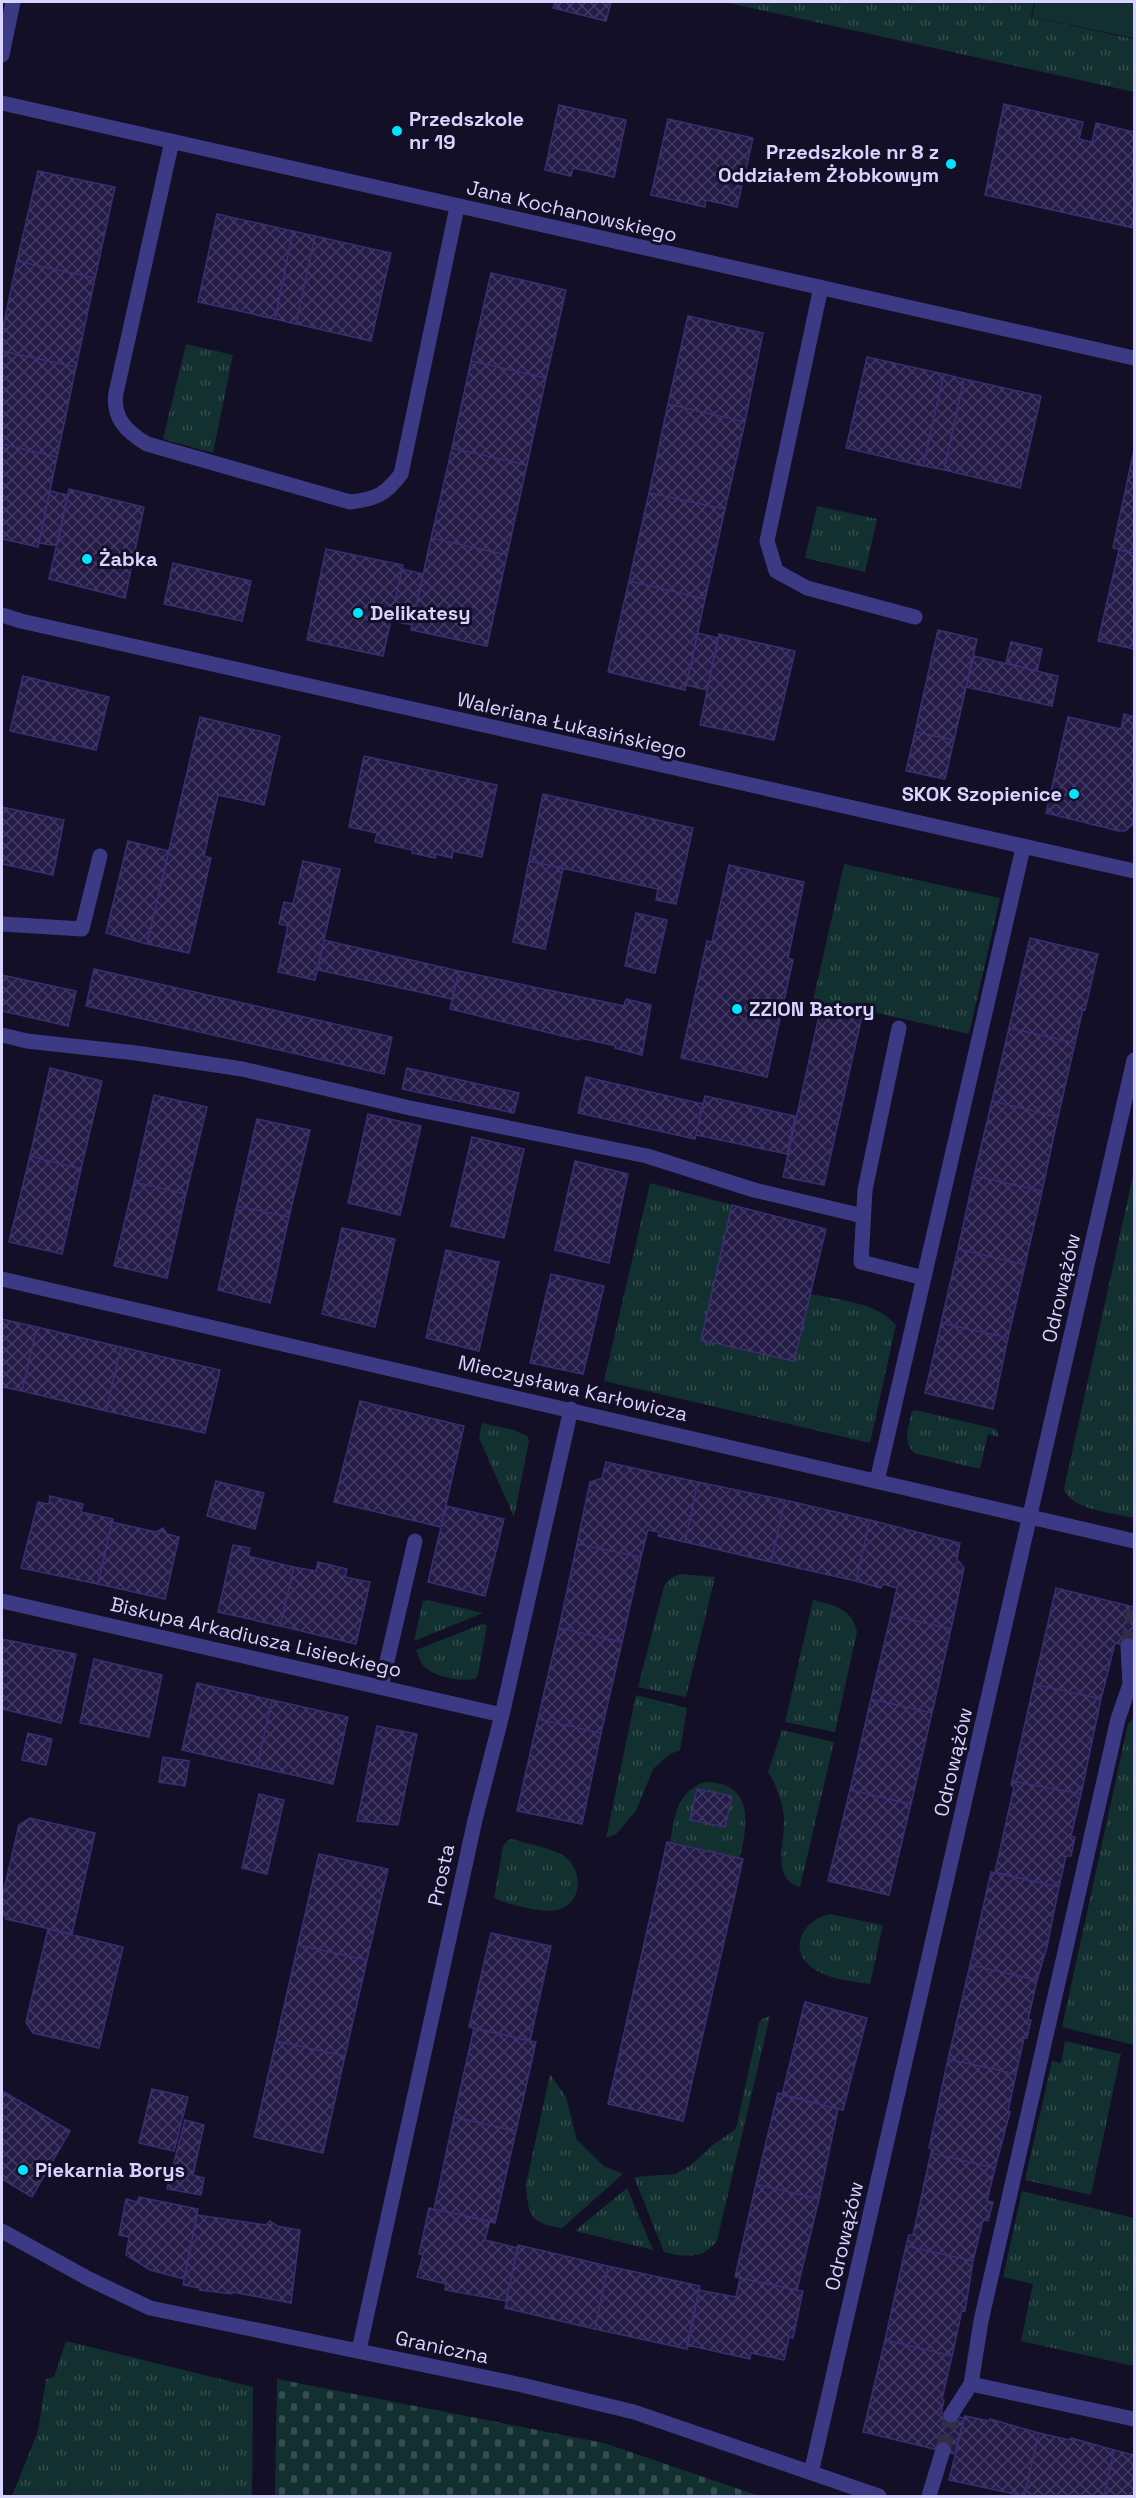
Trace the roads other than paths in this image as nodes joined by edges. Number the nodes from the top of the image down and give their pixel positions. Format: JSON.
{"nodes":[{"id":1,"x":13,"y":2,"type":"edge"},
{"id":2,"x":2,"y":55,"type":"edge"},
{"id":3,"x":2,"y":103,"type":"edge"},
{"id":4,"x":172,"y":141,"type":"junction"},
{"id":5,"x":458,"y":207,"type":"junction"},
{"id":6,"x":821,"y":287,"type":"junction"},
{"id":7,"x":1134,"y":358,"type":"edge"},
{"id":8,"x":2,"y":615,"type":"edge"},
{"id":9,"x":915,"y":616,"type":"dead end"},
{"id":10,"x":1023,"y":848,"type":"junction"},
{"id":11,"x":100,"y":856,"type":"dead end"},
{"id":12,"x":1134,"y":871,"type":"edge"},
{"id":13,"x":2,"y":924,"type":"edge"},
{"id":14,"x":899,"y":1028,"type":"dead end"},
{"id":15,"x":2,"y":1035,"type":"edge"},
{"id":16,"x":1134,"y":1060,"type":"edge"},
{"id":17,"x":863,"y":1216,"type":"junction"},
{"id":18,"x":924,"y":1278,"type":"junction"},
{"id":19,"x":2,"y":1279,"type":"edge"},
{"id":20,"x":571,"y":1409,"type":"junction"},
{"id":21,"x":877,"y":1481,"type":"junction"},
{"id":22,"x":1031,"y":1517,"type":"junction"},
{"id":23,"x":415,"y":1541,"type":"dead end"},
{"id":24,"x":1134,"y":1541,"type":"edge"},
{"id":25,"x":2,"y":1601,"type":"edge"},
{"id":26,"x":1128,"y":1646,"type":"dead end"},
{"id":27,"x":1132,"y":1685,"type":"edge"},
{"id":28,"x":381,"y":1687,"type":"junction"},
{"id":29,"x":502,"y":1714,"type":"junction"},
{"id":30,"x":2,"y":2231,"type":"edge"},
{"id":31,"x":358,"y":2350,"type":"junction"},
{"id":32,"x":971,"y":2384,"type":"junction"},
{"id":33,"x":951,"y":2415,"type":"tunnel mouth"},
{"id":34,"x":1134,"y":2419,"type":"edge"},
{"id":35,"x":943,"y":2450,"type":"tunnel mouth"},
{"id":36,"x":811,"y":2473,"type":"junction"},
{"id":37,"x":879,"y":2496,"type":"edge"},
{"id":38,"x":929,"y":2496,"type":"edge"}],
"edges":[{"from":1,"to":2,"type":"street"},
{"from":3,"to":4,"type":"street","name":"Jana Kochanowskiego"},
{"from":4,"to":5,"type":"street","name":"Jana Kochanowskiego"},
{"from":4,"to":5,"type":"street"},
{"from":5,"to":6,"type":"street","name":"Jana Kochanowskiego"},
{"from":6,"to":7,"type":"street","name":"Jana Kochanowskiego"},
{"from":6,"to":9,"type":"street"},
{"from":8,"to":10,"type":"street","name":"Waleriana Łukasińskiego"},
{"from":10,"to":12,"type":"street","name":"Waleriana Łukasińskiego"},
{"from":10,"to":18,"type":"street"},
{"from":11,"to":13,"type":"street"},
{"from":14,"to":17,"type":"street"},
{"from":15,"to":17,"type":"street"},
{"from":16,"to":22,"type":"street","name":"Odrowążów"},
{"from":17,"to":18,"type":"street"},
{"from":18,"to":21,"type":"street"},
{"from":19,"to":20,"type":"street","name":"Mieczysława Karłowicza"},
{"from":20,"to":21,"type":"street","name":"Mieczysława Karłowicza"},
{"from":20,"to":29,"type":"street","name":"Prosta"},
{"from":21,"to":22,"type":"street","name":"Mieczysława Karłowicza"},
{"from":22,"to":24,"type":"street","name":"Mieczysława Karłowicza"},
{"from":22,"to":36,"type":"street","name":"Odrowążów"},
{"from":23,"to":28,"type":"street"},
{"from":25,"to":28,"type":"street","name":"Biskupa Arkadiusza Lisieckiego"},
{"from":26,"to":27,"type":"street"},
{"from":27,"to":32,"type":"street"},
{"from":28,"to":29,"type":"street","name":"Biskupa Arkadiusza Lisieckiego"},
{"from":29,"to":31,"type":"street","name":"Prosta"},
{"from":30,"to":31,"type":"street","name":"Graniczna"},
{"from":31,"to":36,"type":"street","name":"Graniczna"},
{"from":32,"to":33,"type":"street"},
{"from":32,"to":34,"type":"street"},
{"from":35,"to":38,"type":"street"},
{"from":36,"to":37,"type":"street","name":"Graniczna"}]}
